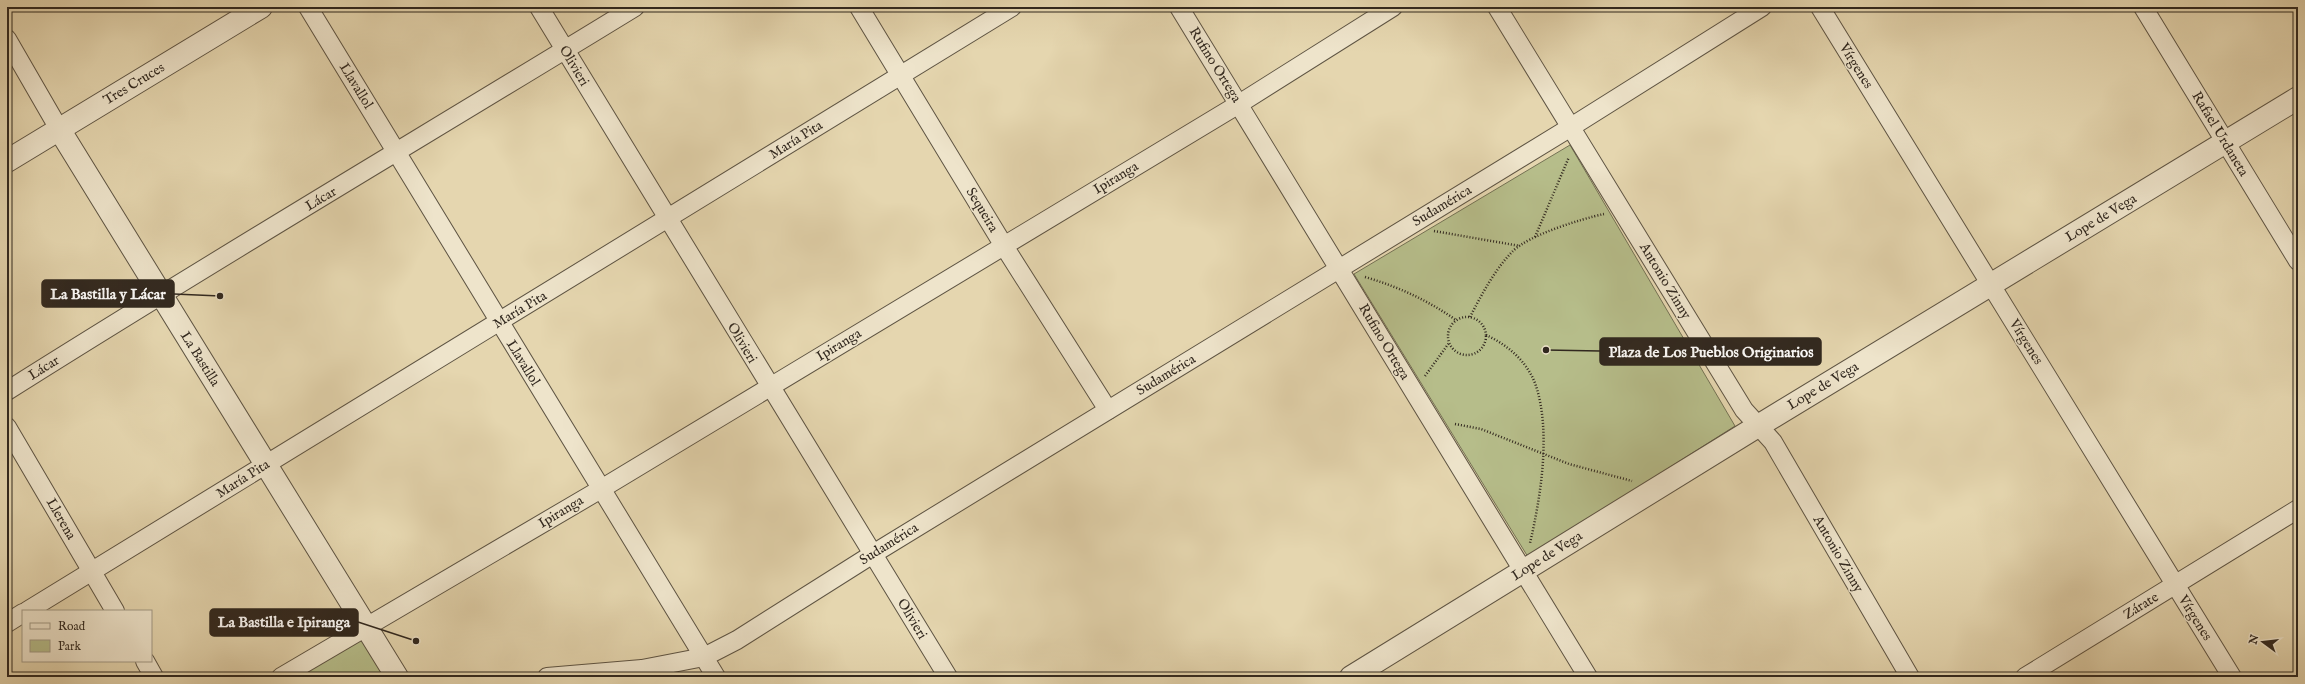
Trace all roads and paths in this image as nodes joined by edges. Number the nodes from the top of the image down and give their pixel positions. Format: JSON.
{"nodes":[{"id":1,"x":261,"y":7,"type":"edge"},
{"id":2,"x":308,"y":7,"type":"edge"},
{"id":3,"x":539,"y":7,"type":"edge"},
{"id":4,"x":635,"y":7,"type":"edge"},
{"id":5,"x":859,"y":7,"type":"edge"},
{"id":6,"x":1012,"y":7,"type":"edge"},
{"id":7,"x":1179,"y":7,"type":"edge"},
{"id":8,"x":1393,"y":7,"type":"edge"},
{"id":9,"x":1497,"y":7,"type":"edge"},
{"id":10,"x":1762,"y":7,"type":"edge"},
{"id":11,"x":1820,"y":7,"type":"edge"},
{"id":12,"x":2143,"y":7,"type":"edge"},
{"id":13,"x":7,"y":39,"type":"edge"},
{"id":14,"x":564,"y":50,"type":"junction"},
{"id":15,"x":900,"y":76,"type":"junction"},
{"id":16,"x":2298,"y":98,"type":"edge"},
{"id":17,"x":1239,"y":104,"type":"junction"},
{"id":18,"x":59,"y":130,"type":"junction"},
{"id":19,"x":1575,"y":134,"type":"junction"},
{"id":20,"x":2226,"y":143,"type":"junction"},
{"id":21,"x":398,"y":153,"type":"junction"},
{"id":22,"x":7,"y":161,"type":"edge"},
{"id":23,"x":1622,"y":210,"type":"junction"},
{"id":24,"x":667,"y":220,"type":"junction"},
{"id":25,"x":1413,"y":224,"type":"junction"},
{"id":26,"x":1535,"y":237,"type":"junction"},
{"id":27,"x":1004,"y":246,"type":"junction"},
{"id":28,"x":1520,"y":246,"type":"junction"},
{"id":29,"x":2298,"y":261,"type":"edge"},
{"id":30,"x":1339,"y":269,"type":"junction"},
{"id":31,"x":1990,"y":284,"type":"junction"},
{"id":32,"x":160,"y":295,"type":"junction"},
{"id":33,"x":1470,"y":317,"type":"junction"},
{"id":34,"x":1456,"y":320,"type":"junction"},
{"id":35,"x":498,"y":323,"type":"junction"},
{"id":36,"x":1486,"y":335,"type":"junction"},
{"id":37,"x":1449,"y":343,"type":"junction"},
{"id":38,"x":769,"y":386,"type":"junction"},
{"id":39,"x":7,"y":391,"type":"edge"},
{"id":40,"x":1414,"y":391,"type":"junction"},
{"id":41,"x":1108,"y":410,"type":"junction"},
{"id":42,"x":1758,"y":426,"type":"junction"},
{"id":43,"x":7,"y":427,"type":"edge"},
{"id":44,"x":1438,"y":430,"type":"junction"},
{"id":45,"x":1544,"y":455,"type":"junction"},
{"id":46,"x":266,"y":465,"type":"junction"},
{"id":47,"x":601,"y":489,"type":"junction"},
{"id":48,"x":1655,"y":489,"type":"junction"},
{"id":49,"x":2298,"y":509,"type":"edge"},
{"id":50,"x":873,"y":554,"type":"junction"},
{"id":51,"x":1524,"y":570,"type":"junction"},
{"id":52,"x":92,"y":572,"type":"junction"},
{"id":53,"x":2175,"y":585,"type":"junction"},
{"id":54,"x":28,"y":610,"type":"edge"},
{"id":55,"x":114,"y":610,"type":"edge"},
{"id":56,"x":22,"y":614,"type":"edge"},
{"id":57,"x":7,"y":622,"type":"edge"},
{"id":58,"x":367,"y":628,"type":"junction"},
{"id":59,"x":704,"y":657,"type":"junction"},
{"id":60,"x":146,"y":662,"type":"edge"},
{"id":61,"x":154,"y":677,"type":"edge"},
{"id":62,"x":281,"y":677,"type":"edge"},
{"id":63,"x":397,"y":677,"type":"edge"},
{"id":64,"x":546,"y":677,"type":"edge"},
{"id":65,"x":716,"y":677,"type":"edge"},
{"id":66,"x":948,"y":677,"type":"edge"},
{"id":67,"x":1351,"y":677,"type":"edge"},
{"id":68,"x":1588,"y":677,"type":"edge"},
{"id":69,"x":1910,"y":677,"type":"edge"},
{"id":70,"x":2025,"y":677,"type":"edge"},
{"id":71,"x":2232,"y":677,"type":"edge"}],
"edges":[{"from":1,"to":18,"type":"street","name":"Tres Cruces"},
{"from":2,"to":21,"type":"street","name":"Llavallol"},
{"from":3,"to":14,"type":"street","name":"Olivieri"},
{"from":4,"to":14,"type":"street","name":"Lácar"},
{"from":5,"to":15,"type":"street","name":"Sequeira"},
{"from":6,"to":15,"type":"street","name":"María Pita"},
{"from":7,"to":17,"type":"street","name":"Rufino Ortega"},
{"from":8,"to":17,"type":"street","name":"Ipiranga"},
{"from":9,"to":19,"type":"street","name":"Antonio Zinny"},
{"from":10,"to":19,"type":"street","name":"Sudamérica"},
{"from":11,"to":31,"type":"street","name":"Vírgenes"},
{"from":12,"to":20,"type":"street","name":"Rafael Urdaneta"},
{"from":13,"to":18,"type":"street","name":"La Bastilla"},
{"from":14,"to":21,"type":"street","name":"Lácar"},
{"from":14,"to":24,"type":"street","name":"Olivieri"},
{"from":15,"to":24,"type":"street","name":"María Pita"},
{"from":15,"to":27,"type":"street","name":"Sequeira"},
{"from":16,"to":20,"type":"street","name":"Lope de Vega"},
{"from":17,"to":27,"type":"street","name":"Ipiranga"},
{"from":17,"to":30,"type":"street","name":"Rufino Ortega"},
{"from":18,"to":22,"type":"street","name":"Tres Cruces"},
{"from":18,"to":32,"type":"street","name":"La Bastilla"},
{"from":19,"to":23,"type":"street","name":"Antonio Zinny"},
{"from":19,"to":25,"type":"street","name":"Sudamérica"},
{"from":19,"to":26,"type":"path"},
{"from":20,"to":29,"type":"street","name":"Rafael Urdaneta"},
{"from":20,"to":31,"type":"street","name":"Lope de Vega"},
{"from":21,"to":32,"type":"street","name":"Lácar"},
{"from":21,"to":35,"type":"street","name":"Llavallol"},
{"from":23,"to":26,"type":"path"},
{"from":23,"to":42,"type":"street","name":"Antonio Zinny"},
{"from":24,"to":35,"type":"street","name":"María Pita"},
{"from":24,"to":38,"type":"street","name":"Olivieri"},
{"from":25,"to":28,"type":"path"},
{"from":25,"to":30,"type":"street","name":"Sudamérica"},
{"from":26,"to":28,"type":"path"},
{"from":27,"to":38,"type":"street","name":"Ipiranga"},
{"from":27,"to":41,"type":"street","name":"Sequeira"},
{"from":28,"to":33,"type":"path"},
{"from":30,"to":34,"type":"path"},
{"from":30,"to":40,"type":"street","name":"Rufino Ortega"},
{"from":30,"to":41,"type":"street","name":"Sudamérica"},
{"from":31,"to":42,"type":"street","name":"Lope de Vega"},
{"from":31,"to":53,"type":"street","name":"Vírgenes"},
{"from":32,"to":39,"type":"street","name":"Lácar"},
{"from":32,"to":46,"type":"street","name":"La Bastilla"},
{"from":33,"to":34,"type":"path"},
{"from":33,"to":36,"type":"path"},
{"from":34,"to":37,"type":"path"},
{"from":35,"to":46,"type":"street","name":"María Pita"},
{"from":35,"to":47,"type":"street","name":"Llavallol"},
{"from":36,"to":37,"type":"path"},
{"from":36,"to":45,"type":"path"},
{"from":37,"to":40,"type":"path"},
{"from":38,"to":47,"type":"street","name":"Ipiranga"},
{"from":38,"to":50,"type":"street","name":"Olivieri"},
{"from":40,"to":44,"type":"street","name":"Rufino Ortega"},
{"from":41,"to":50,"type":"street","name":"Sudamérica"},
{"from":42,"to":48,"type":"street","name":"Lope de Vega"},
{"from":42,"to":69,"type":"street","name":"Antonio Zinny"},
{"from":43,"to":52,"type":"street","name":"Llerena"},
{"from":44,"to":45,"type":"path"},
{"from":44,"to":51,"type":"street","name":"Rufino Ortega"},
{"from":45,"to":48,"type":"path"},
{"from":45,"to":51,"type":"path"},
{"from":46,"to":52,"type":"street","name":"María Pita"},
{"from":46,"to":58,"type":"street","name":"La Bastilla"},
{"from":47,"to":58,"type":"street","name":"Ipiranga"},
{"from":47,"to":59,"type":"street","name":"Llavallol"},
{"from":48,"to":51,"type":"street","name":"Lope de Vega"},
{"from":49,"to":53,"type":"street","name":"Zárate"},
{"from":50,"to":59,"type":"street","name":"Sudamérica"},
{"from":50,"to":66,"type":"street","name":"Olivieri"},
{"from":51,"to":67,"type":"street","name":"Lope de Vega"},
{"from":51,"to":68,"type":"street","name":"Rufino Ortega"},
{"from":52,"to":54,"type":"street","name":"María Pita"},
{"from":52,"to":55,"type":"street","name":"Llerena"},
{"from":53,"to":70,"type":"street","name":"Zárate"},
{"from":53,"to":71,"type":"street","name":"Vírgenes"},
{"from":56,"to":57,"type":"street"},
{"from":58,"to":62,"type":"street","name":"Ipiranga"},
{"from":58,"to":63,"type":"street","name":"La Bastilla"},
{"from":59,"to":64,"type":"street","name":"Sudamérica"},
{"from":59,"to":65,"type":"street","name":"Llavallol"},
{"from":60,"to":61,"type":"street"}]}
